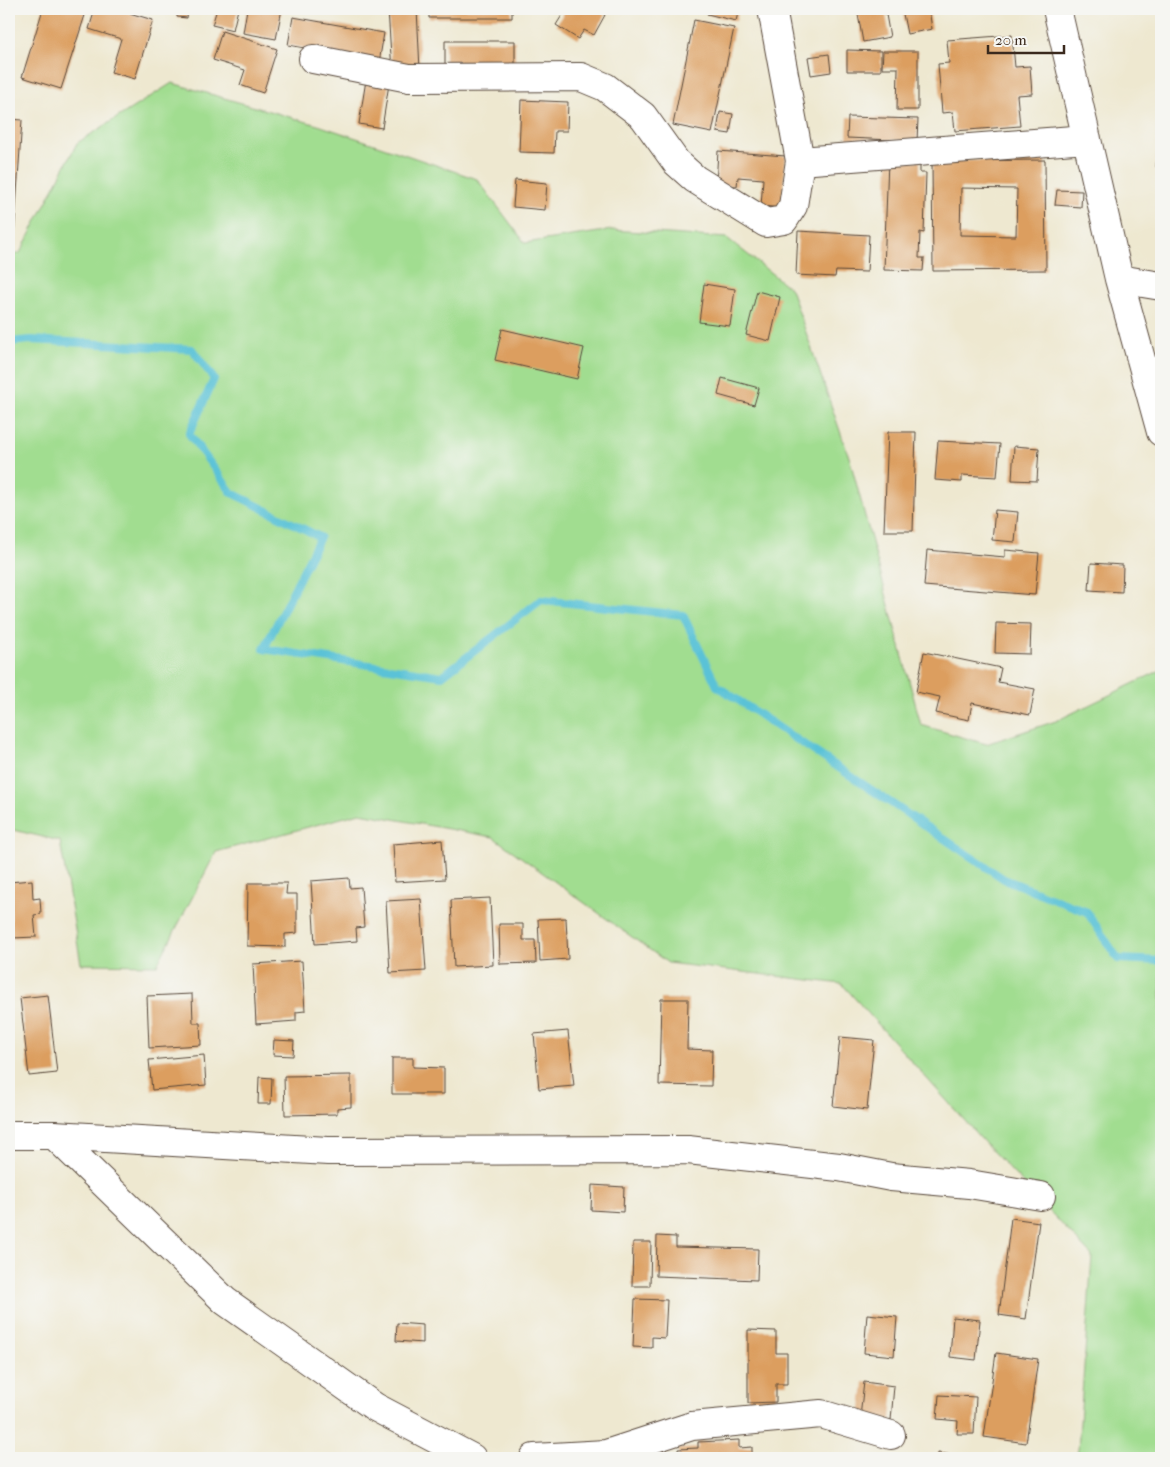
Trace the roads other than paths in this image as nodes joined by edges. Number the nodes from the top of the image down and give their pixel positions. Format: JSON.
{"nodes":[{"id":1,"x":772,"y":9,"type":"edge"},
{"id":2,"x":1057,"y":9,"type":"edge"},
{"id":3,"x":313,"y":59,"type":"dead end"},
{"id":4,"x":1087,"y":139,"type":"junction"},
{"id":5,"x":800,"y":161,"type":"junction"},
{"id":6,"x":1119,"y":279,"type":"junction"},
{"id":7,"x":1161,"y":286,"type":"edge"},
{"id":8,"x":1153,"y":373,"type":"edge"},
{"id":9,"x":1161,"y":432,"type":"edge"},
{"id":10,"x":9,"y":1135,"type":"edge"},
{"id":11,"x":54,"y":1135,"type":"junction"},
{"id":12,"x":1041,"y":1196,"type":"dead end"},
{"id":13,"x":891,"y":1435,"type":"dead end"},
{"id":14,"x":472,"y":1458,"type":"edge"},
{"id":15,"x":534,"y":1458,"type":"edge"}],
"edges":[{"from":1,"to":5,"type":"street"},
{"from":2,"to":4,"type":"street"},
{"from":3,"to":5,"type":"street"},
{"from":4,"to":5,"type":"street"},
{"from":4,"to":6,"type":"street"},
{"from":6,"to":7,"type":"street"},
{"from":6,"to":8,"type":"street"},
{"from":8,"to":9,"type":"street"},
{"from":10,"to":11,"type":"street"},
{"from":11,"to":12,"type":"street"},
{"from":11,"to":14,"type":"street"},
{"from":13,"to":15,"type":"street"}]}
